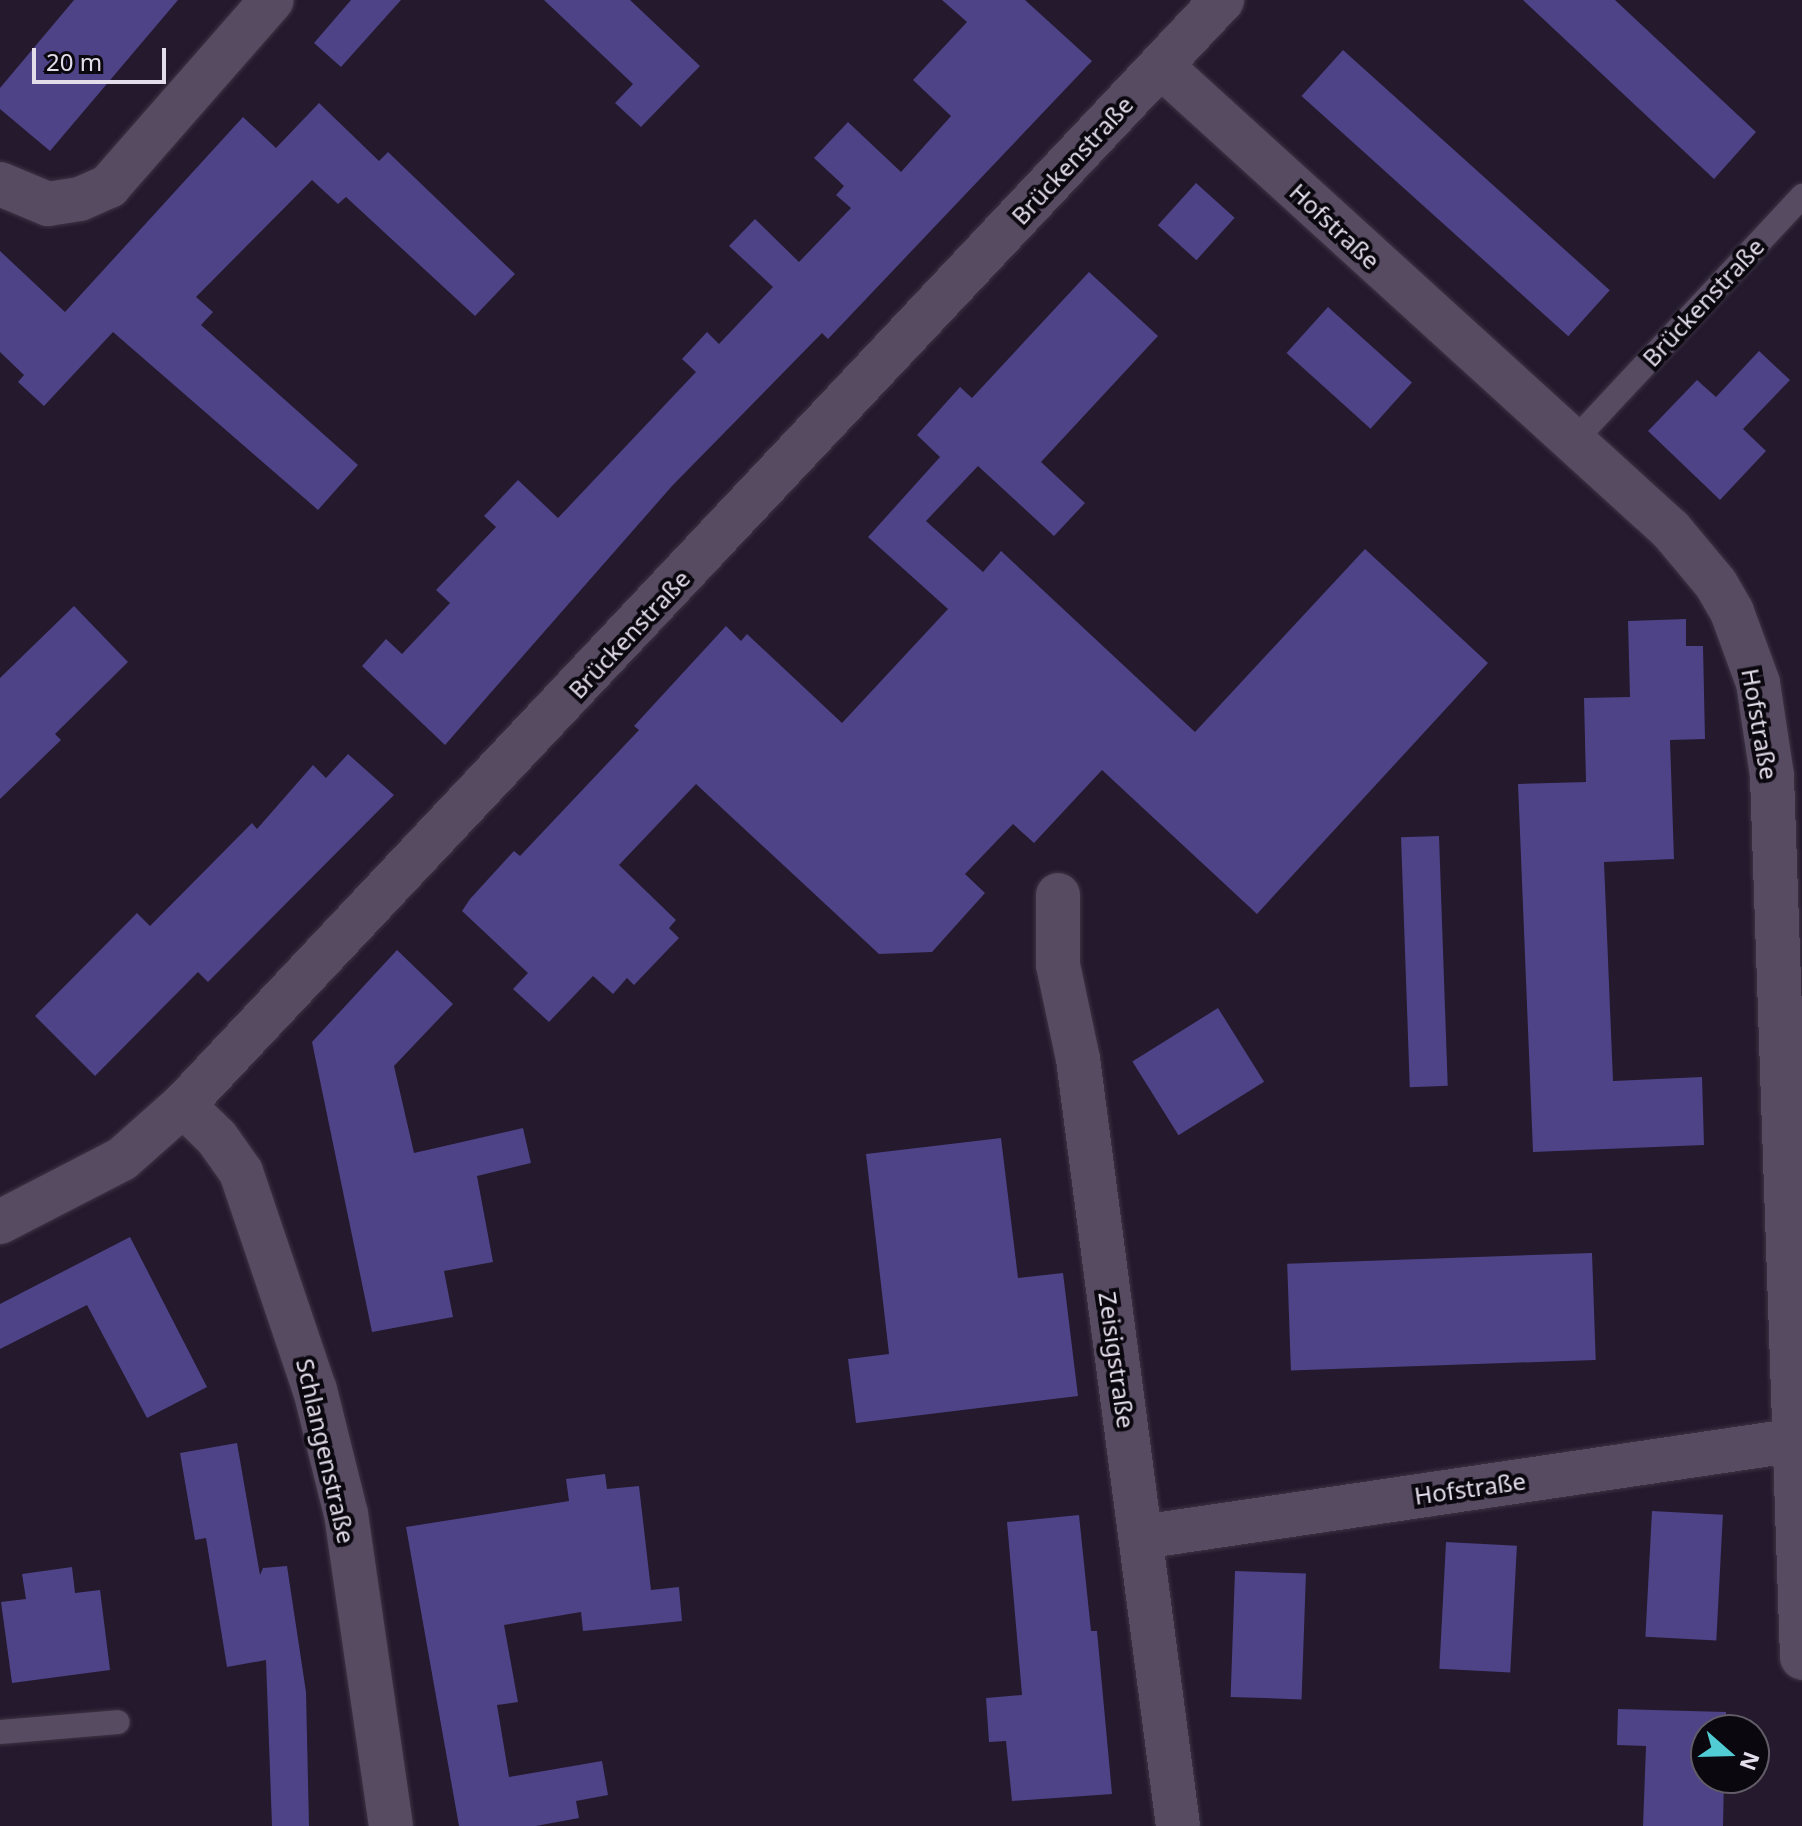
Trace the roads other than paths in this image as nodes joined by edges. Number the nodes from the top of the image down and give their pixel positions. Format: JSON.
{"nodes":[{"id":1,"x":272,"y":0,"type":"edge"},
{"id":2,"x":1222,"y":0,"type":"edge"},
{"id":3,"x":1161,"y":66,"type":"junction"},
{"id":4,"x":0,"y":184,"type":"edge"},
{"id":5,"x":1802,"y":196,"type":"edge"},
{"id":6,"x":1572,"y":443,"type":"junction"},
{"id":7,"x":1058,"y":895,"type":"dead end"},
{"id":8,"x":183,"y":1105,"type":"junction"},
{"id":9,"x":0,"y":1222,"type":"edge"},
{"id":10,"x":1797,"y":1440,"type":"junction"},
{"id":11,"x":1142,"y":1537,"type":"junction"},
{"id":12,"x":1802,"y":1657,"type":"edge"},
{"id":13,"x":118,"y":1722,"type":"dead end"},
{"id":14,"x":0,"y":1732,"type":"edge"},
{"id":15,"x":391,"y":1826,"type":"edge"},
{"id":16,"x":1178,"y":1826,"type":"edge"}],
"edges":[{"from":1,"to":4,"type":"street"},
{"from":2,"to":3,"type":"street","name":"Brückenstraße"},
{"from":3,"to":6,"type":"street","name":"Hofstraße"},
{"from":3,"to":8,"type":"street","name":"Brückenstraße"},
{"from":5,"to":6,"type":"lane","name":"Brückenstraße"},
{"from":6,"to":10,"type":"street","name":"Hofstraße"},
{"from":7,"to":11,"type":"street","name":"Zeisigstraße"},
{"from":8,"to":9,"type":"street","name":"Brückenstraße"},
{"from":8,"to":15,"type":"street","name":"Schlangenstraße"},
{"from":10,"to":11,"type":"street","name":"Hofstraße"},
{"from":10,"to":12,"type":"street","name":"Hofstraße"},
{"from":11,"to":16,"type":"street","name":"Zeisigstraße"},
{"from":13,"to":14,"type":"lane"}]}
